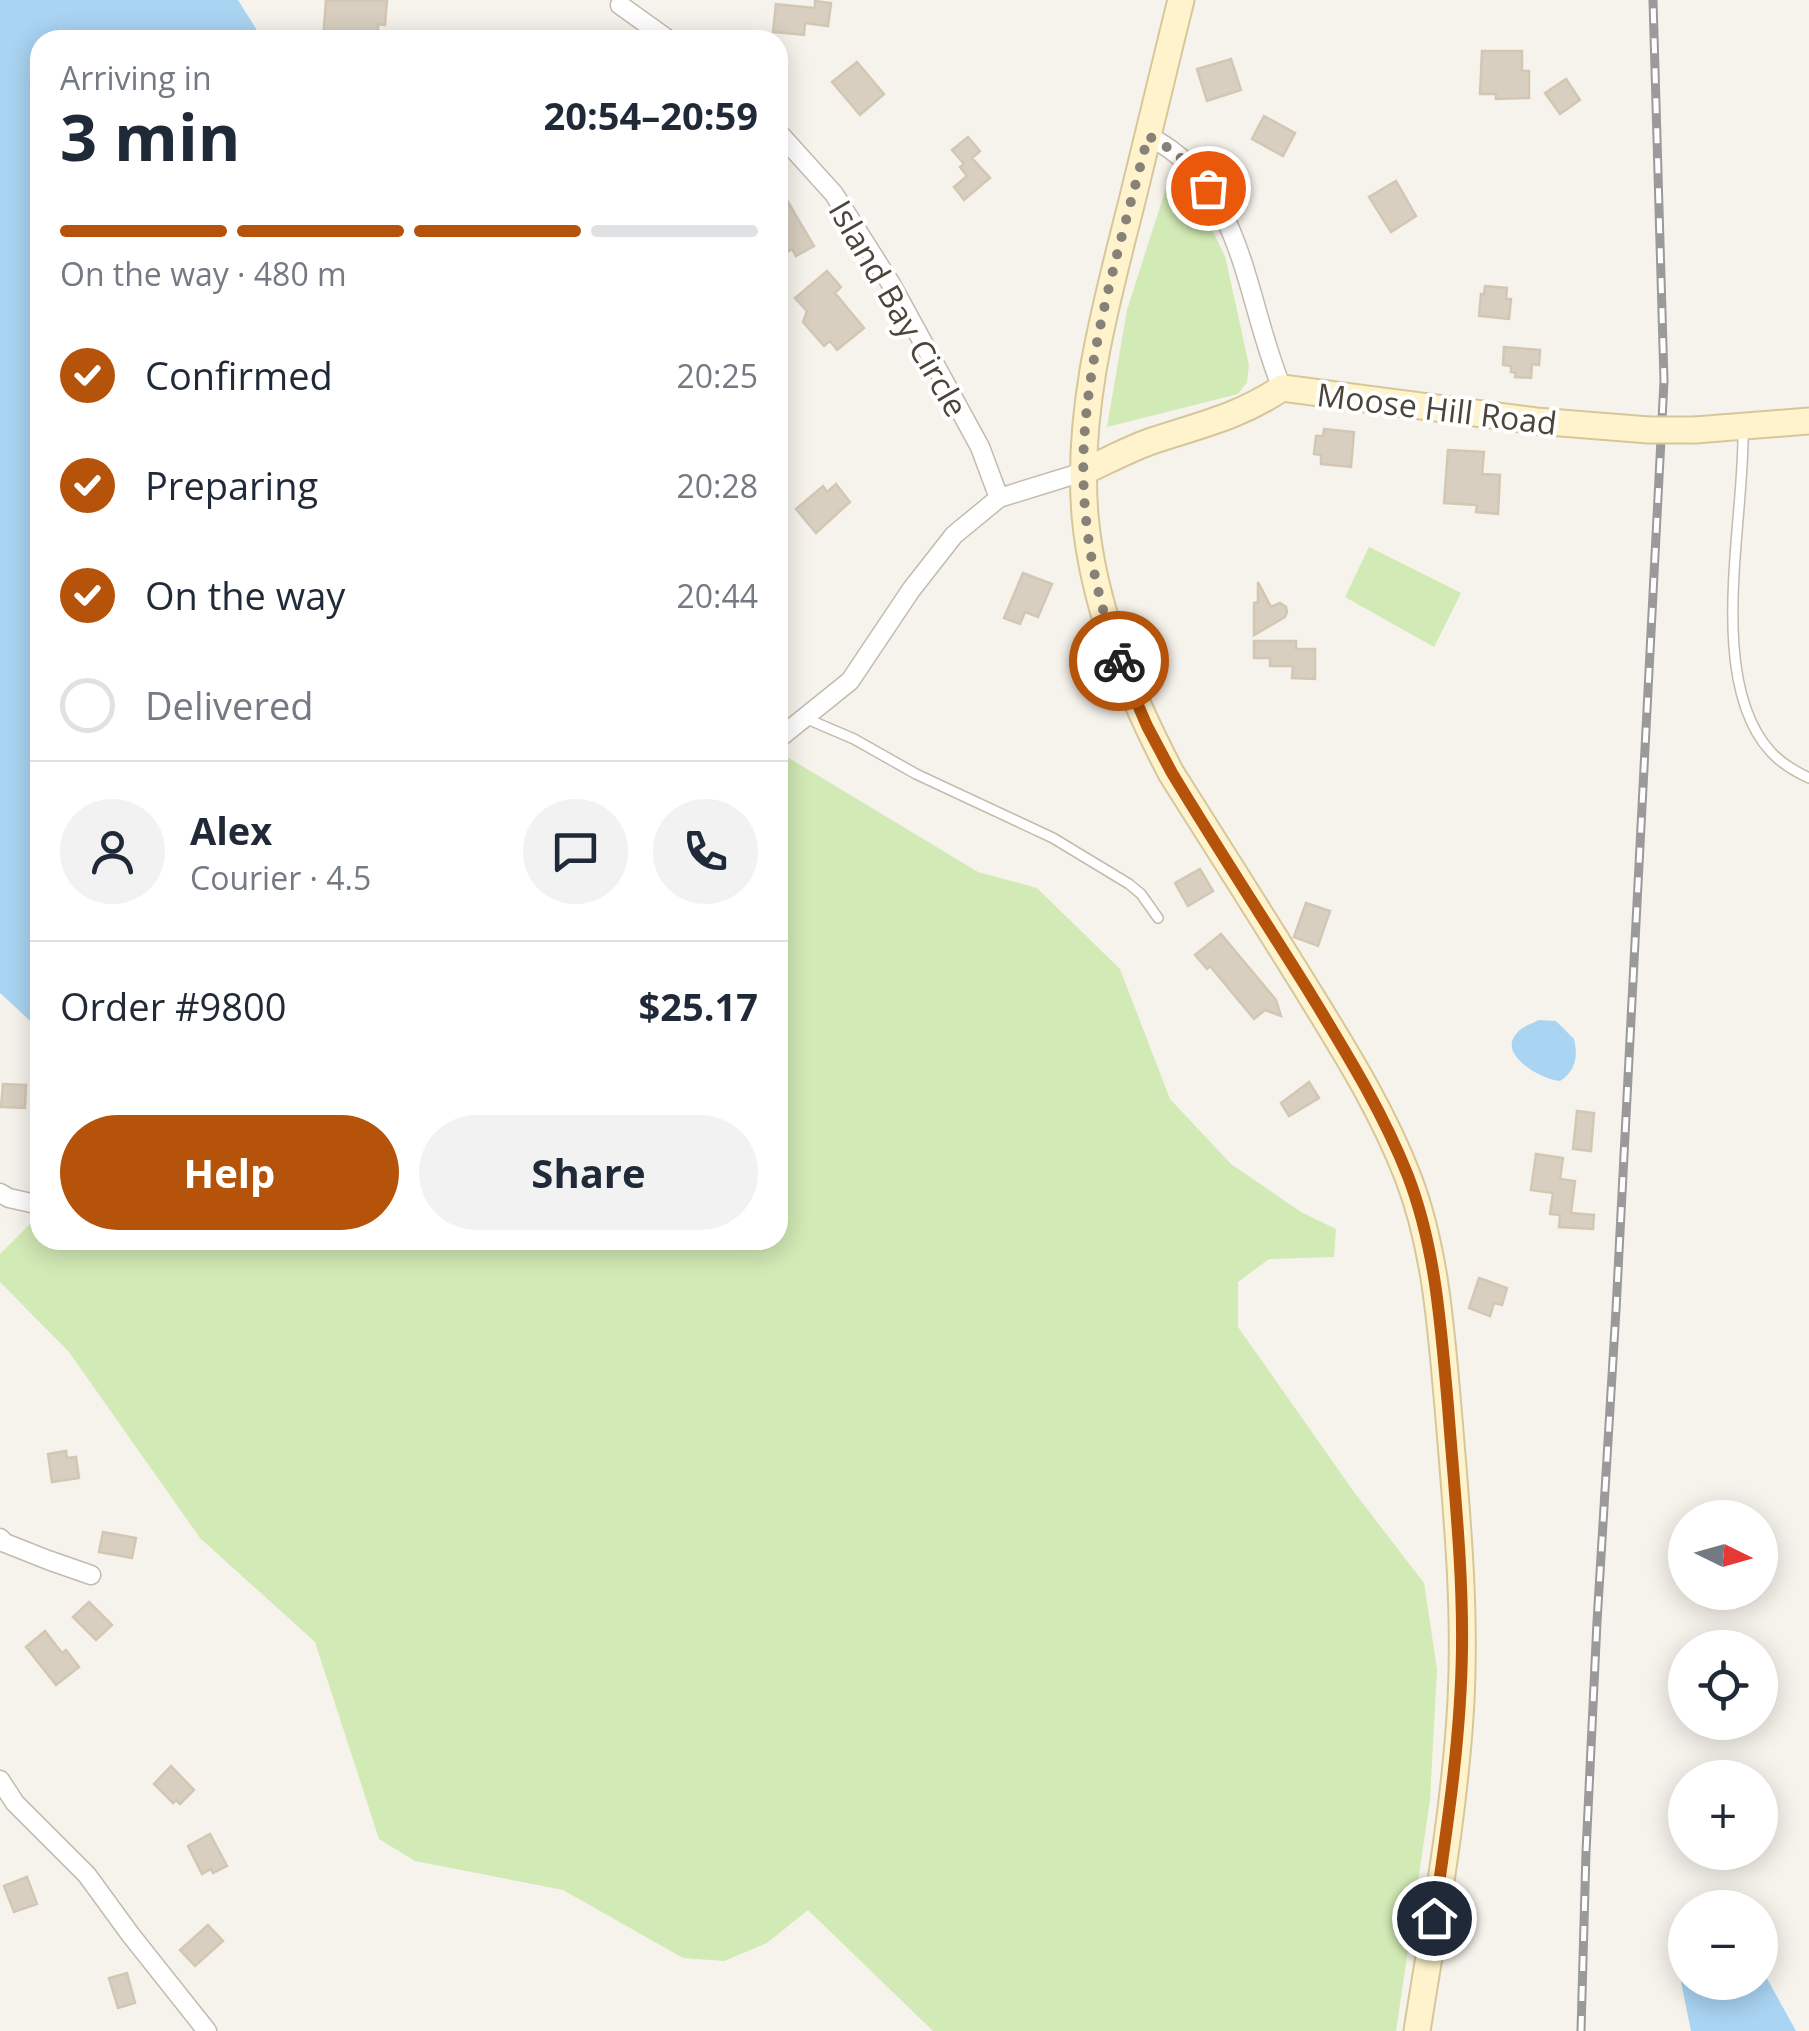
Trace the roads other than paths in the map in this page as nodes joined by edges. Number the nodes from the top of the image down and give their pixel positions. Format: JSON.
{"nodes":[{"id":1,"x":1181,"y":0,"type":"edge"},
{"id":2,"x":620,"y":5,"type":"dead end"},
{"id":3,"x":655,"y":30,"type":"edge"},
{"id":4,"x":1148,"y":136,"type":"junction"},
{"id":5,"x":788,"y":143,"type":"edge"},
{"id":6,"x":1282,"y":388,"type":"junction"},
{"id":7,"x":1809,"y":421,"type":"edge"},
{"id":8,"x":1742,"y":426,"type":"junction"},
{"id":9,"x":1083,"y":472,"type":"junction"},
{"id":10,"x":999,"y":498,"type":"junction"},
{"id":11,"x":805,"y":718,"type":"junction"},
{"id":12,"x":788,"y":731,"type":"edge"},
{"id":13,"x":1809,"y":778,"type":"edge"},
{"id":14,"x":1158,"y":918,"type":"dead end"},
{"id":15,"x":0,"y":1193,"type":"edge"},
{"id":16,"x":30,"y":1203,"type":"edge"},
{"id":17,"x":0,"y":1538,"type":"edge"},
{"id":18,"x":91,"y":1575,"type":"dead end"},
{"id":19,"x":0,"y":1780,"type":"edge"},
{"id":20,"x":207,"y":2031,"type":"edge"},
{"id":21,"x":1417,"y":2031,"type":"edge"}],
"edges":[{"from":1,"to":4,"type":"main road"},
{"from":2,"to":3,"type":"street"},
{"from":4,"to":6,"type":"street"},
{"from":4,"to":9,"type":"main road"},
{"from":5,"to":10,"type":"street","name":"Island Bay Circle"},
{"from":6,"to":8,"type":"main road","name":"Moose Hill Road","bridge":true},
{"from":6,"to":9,"type":"main road","name":"Moose Hill Road"},
{"from":7,"to":8,"type":"main road","name":"Moose Hill Road"},
{"from":8,"to":13,"type":"lane"},
{"from":9,"to":10,"type":"street"},
{"from":9,"to":21,"type":"main road"},
{"from":10,"to":11,"type":"street"},
{"from":11,"to":12,"type":"street"},
{"from":11,"to":14,"type":"lane"},
{"from":15,"to":16,"type":"street"},
{"from":17,"to":18,"type":"street"},
{"from":19,"to":20,"type":"street"}]}
